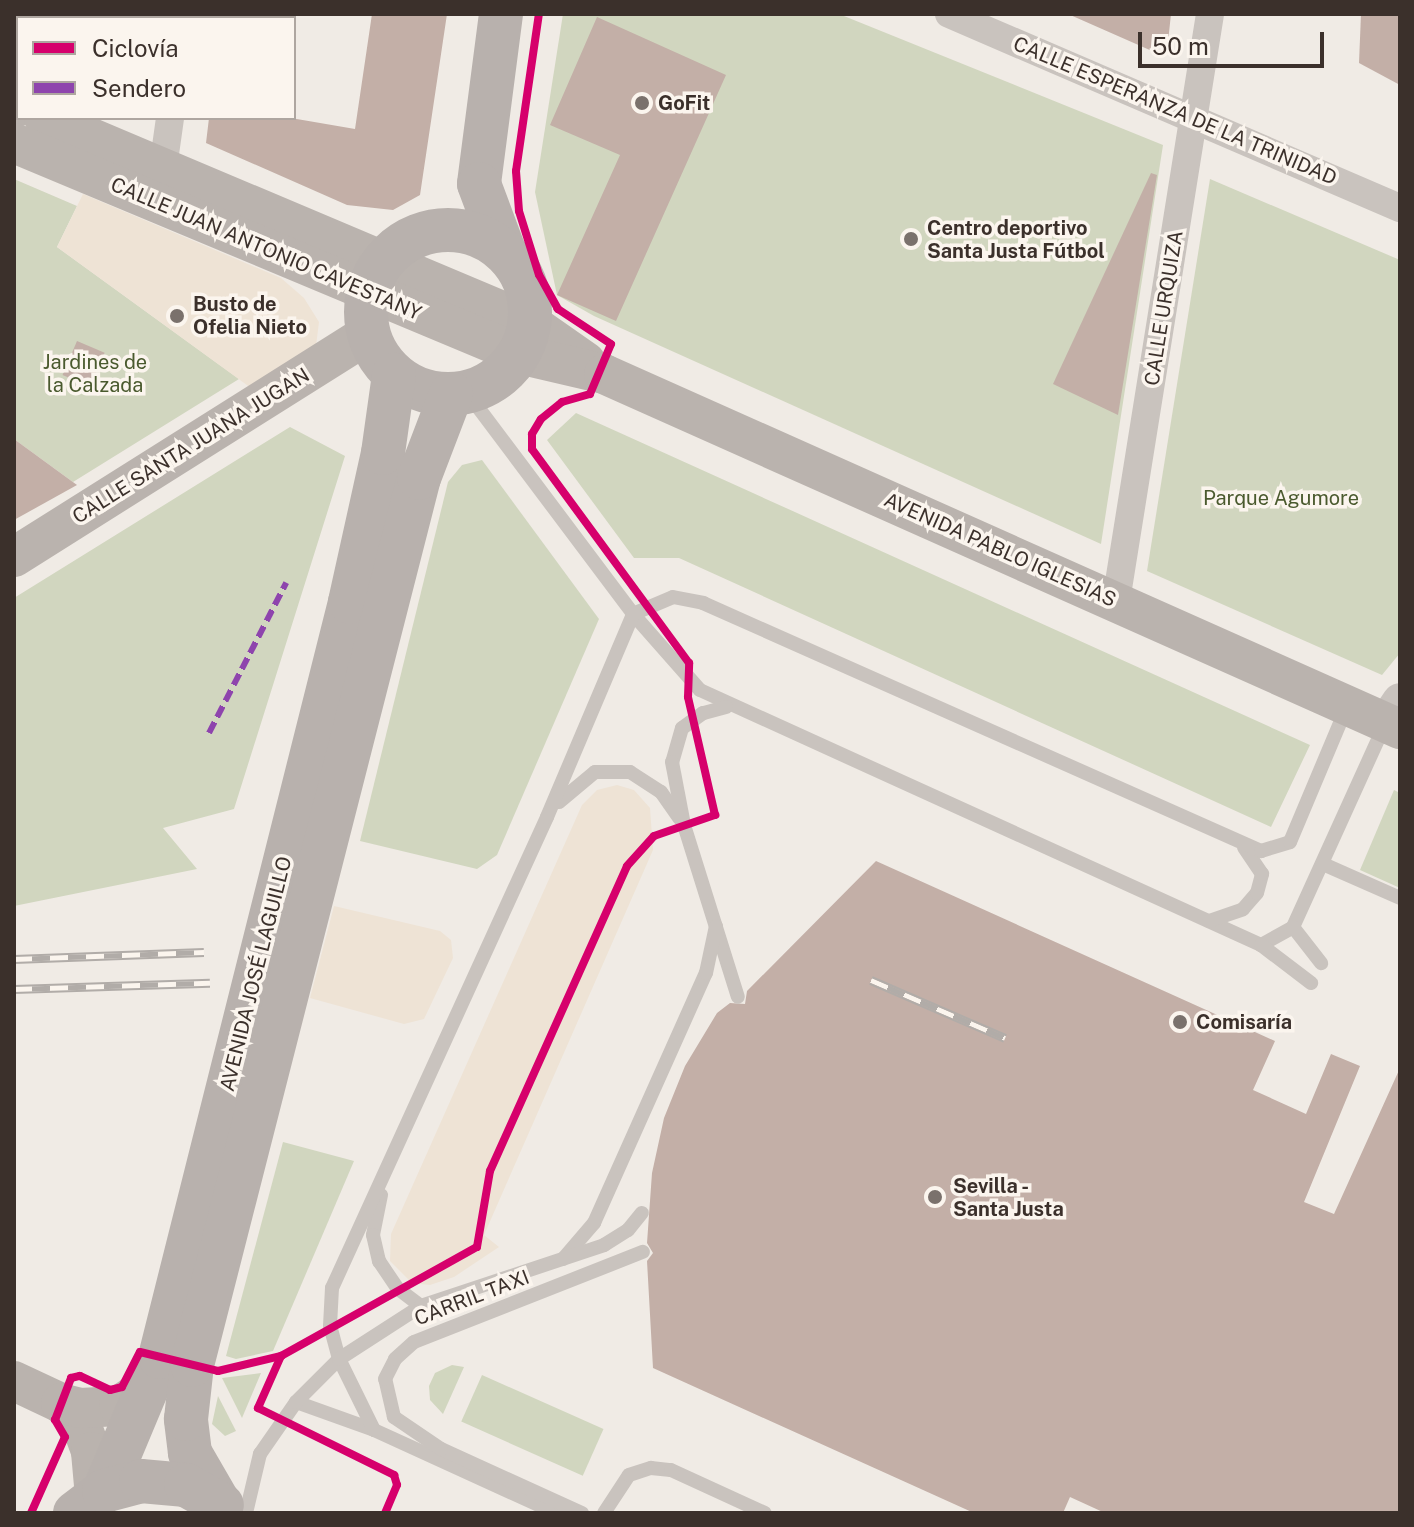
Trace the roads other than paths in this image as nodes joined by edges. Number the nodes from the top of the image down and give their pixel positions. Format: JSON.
{"nodes":[{"id":1,"x":501,"y":14,"type":"edge"},
{"id":2,"x":949,"y":14,"type":"edge"},
{"id":3,"x":1210,"y":14,"type":"edge"},
{"id":4,"x":1192,"y":116,"type":"junction"},
{"id":5,"x":49,"y":120,"type":"edge"},
{"id":6,"x":170,"y":120,"type":"edge"},
{"id":7,"x":14,"y":143,"type":"edge"},
{"id":8,"x":163,"y":168,"type":"junction"},
{"id":9,"x":479,"y":184,"type":"junction"},
{"id":10,"x":1400,"y":208,"type":"edge"},
{"id":11,"x":435,"y":229,"type":"junction"},
{"id":12,"x":504,"y":251,"type":"junction"},
{"id":13,"x":374,"y":276,"type":"junction"},
{"id":14,"x":368,"y":334,"type":"junction"},
{"id":15,"x":525,"y":338,"type":"junction"},
{"id":16,"x":599,"y":372,"type":"joint"},
{"id":17,"x":394,"y":375,"type":"junction"},
{"id":18,"x":459,"y":394,"type":"junction"},
{"id":19,"x":14,"y":557,"type":"edge"},
{"id":20,"x":1116,"y":601,"type":"junction"},
{"id":21,"x":367,"y":610,"type":"junction"},
{"id":22,"x":633,"y":614,"type":"junction"},
{"id":23,"x":1348,"y":705,"type":"junction"},
{"id":24,"x":726,"y":707,"type":"junction"},
{"id":25,"x":1395,"y":717,"type":"edge"},
{"id":26,"x":547,"y":817,"type":"junction"},
{"id":27,"x":684,"y":825,"type":"junction"},
{"id":28,"x":1244,"y":847,"type":"junction"},
{"id":29,"x":1323,"y":864,"type":"junction"},
{"id":30,"x":1400,"y":898,"type":"edge"},
{"id":31,"x":1209,"y":921,"type":"junction"},
{"id":32,"x":716,"y":926,"type":"junction"},
{"id":33,"x":1293,"y":927,"type":"junction"},
{"id":34,"x":1261,"y":945,"type":"junction"},
{"id":35,"x":1321,"y":963,"type":"dead end"},
{"id":36,"x":1311,"y":983,"type":"dead end"},
{"id":37,"x":738,"y":997,"type":"dead end"},
{"id":38,"x":384,"y":1179,"type":"junction"},
{"id":39,"x":642,"y":1213,"type":"dead end"},
{"id":40,"x":643,"y":1252,"type":"dead end"},
{"id":41,"x":563,"y":1260,"type":"junction"},
{"id":42,"x":421,"y":1306,"type":"junction"},
{"id":43,"x":339,"y":1359,"type":"junction"},
{"id":44,"x":169,"y":1362,"type":"junction"},
{"id":45,"x":14,"y":1381,"type":"edge"},
{"id":46,"x":296,"y":1402,"type":"junction"},
{"id":47,"x":61,"y":1403,"type":"junction"},
{"id":48,"x":374,"y":1430,"type":"junction"},
{"id":49,"x":91,"y":1500,"type":"edge"},
{"id":50,"x":232,"y":1510,"type":"edge"},
{"id":51,"x":556,"y":1513,"type":"edge"},
{"id":52,"x":582,"y":1513,"type":"edge"},
{"id":53,"x":604,"y":1513,"type":"edge"},
{"id":54,"x":765,"y":1513,"type":"edge"}],
"edges":[{"from":1,"to":9,"type":"main road"},
{"from":2,"to":4,"type":"street","name":"CALLE ESPERANZA DE LA TRINIDAD"},
{"from":3,"to":4,"type":"street","name":"CALLE URQUIZA"},
{"from":4,"to":10,"type":"street","name":"CALLE ESPERANZA DE LA TRINIDAD"},
{"from":4,"to":20,"type":"street","name":"CALLE URQUIZA"},
{"from":5,"to":8,"type":"main road","name":"CALLE JUAN ANTONIO CAVESTANY"},
{"from":6,"to":8,"type":"street"},
{"from":7,"to":13,"type":"main road","name":"CALLE JUAN ANTONIO CAVESTANY"},
{"from":8,"to":13,"type":"main road","name":"CALLE JUAN ANTONIO CAVESTANY"},
{"from":9,"to":11,"type":"main road"},
{"from":9,"to":12,"type":"main road"},
{"from":11,"to":12,"type":"main road"},
{"from":11,"to":13,"type":"main road"},
{"from":12,"to":15,"type":"main road"},
{"from":13,"to":14,"type":"main road"},
{"from":13,"to":15,"type":"main road","name":"CALLE JUAN ANTONIO CAVESTANY"},
{"from":14,"to":17,"type":"main road"},
{"from":14,"to":19,"type":"main road","name":"CALLE SANTA JUANA JUGAN"},
{"from":15,"to":16,"type":"main road","name":"CALLE JUAN ANTONIO CAVESTANY"},
{"from":15,"to":18,"type":"main road"},
{"from":16,"to":20,"type":"main road","name":"AVENIDA PABLO IGLESIAS"},
{"from":17,"to":18,"type":"main road"},
{"from":17,"to":21,"type":"main road"},
{"from":18,"to":21,"type":"main road"},
{"from":18,"to":22,"type":"lane"},
{"from":20,"to":23,"type":"main road","name":"AVENIDA PABLO IGLESIAS"},
{"from":21,"to":44,"type":"main road","name":"AVENIDA JOSÉ LAGUILLO"},
{"from":22,"to":24,"type":"lane"},
{"from":22,"to":26,"type":"lane"},
{"from":22,"to":28,"type":"lane"},
{"from":23,"to":25,"type":"main road","name":"AVENIDA PABLO IGLESIAS"},
{"from":23,"to":28,"type":"lane"},
{"from":24,"to":27,"type":"lane"},
{"from":24,"to":31,"type":"lane"},
{"from":25,"to":29,"type":"lane"},
{"from":26,"to":27,"type":"lane"},
{"from":26,"to":38,"type":"lane"},
{"from":27,"to":32,"type":"lane"},
{"from":28,"to":31,"type":"lane"},
{"from":29,"to":30,"type":"lane"},
{"from":29,"to":33,"type":"lane"},
{"from":31,"to":34,"type":"lane"},
{"from":32,"to":37,"type":"lane"},
{"from":32,"to":41,"type":"lane"},
{"from":33,"to":34,"type":"lane"},
{"from":33,"to":35,"type":"lane"},
{"from":34,"to":36,"type":"lane"},
{"from":38,"to":42,"type":"lane"},
{"from":38,"to":43,"type":"lane"},
{"from":39,"to":41,"type":"lane"},
{"from":40,"to":52,"type":"lane","name":"CARRIL TAXI"},
{"from":41,"to":42,"type":"lane"},
{"from":42,"to":43,"type":"lane"},
{"from":43,"to":46,"type":"lane"},
{"from":43,"to":48,"type":"lane"},
{"from":44,"to":47,"type":"main road"},
{"from":44,"to":49,"type":"main road"},
{"from":44,"to":50,"type":"main road"},
{"from":45,"to":47,"type":"main road"},
{"from":46,"to":48,"type":"lane"},
{"from":46,"to":50,"type":"lane"},
{"from":47,"to":49,"type":"main road"},
{"from":48,"to":51,"type":"lane"},
{"from":49,"to":50,"type":"main road"},
{"from":53,"to":54,"type":"lane"}]}
